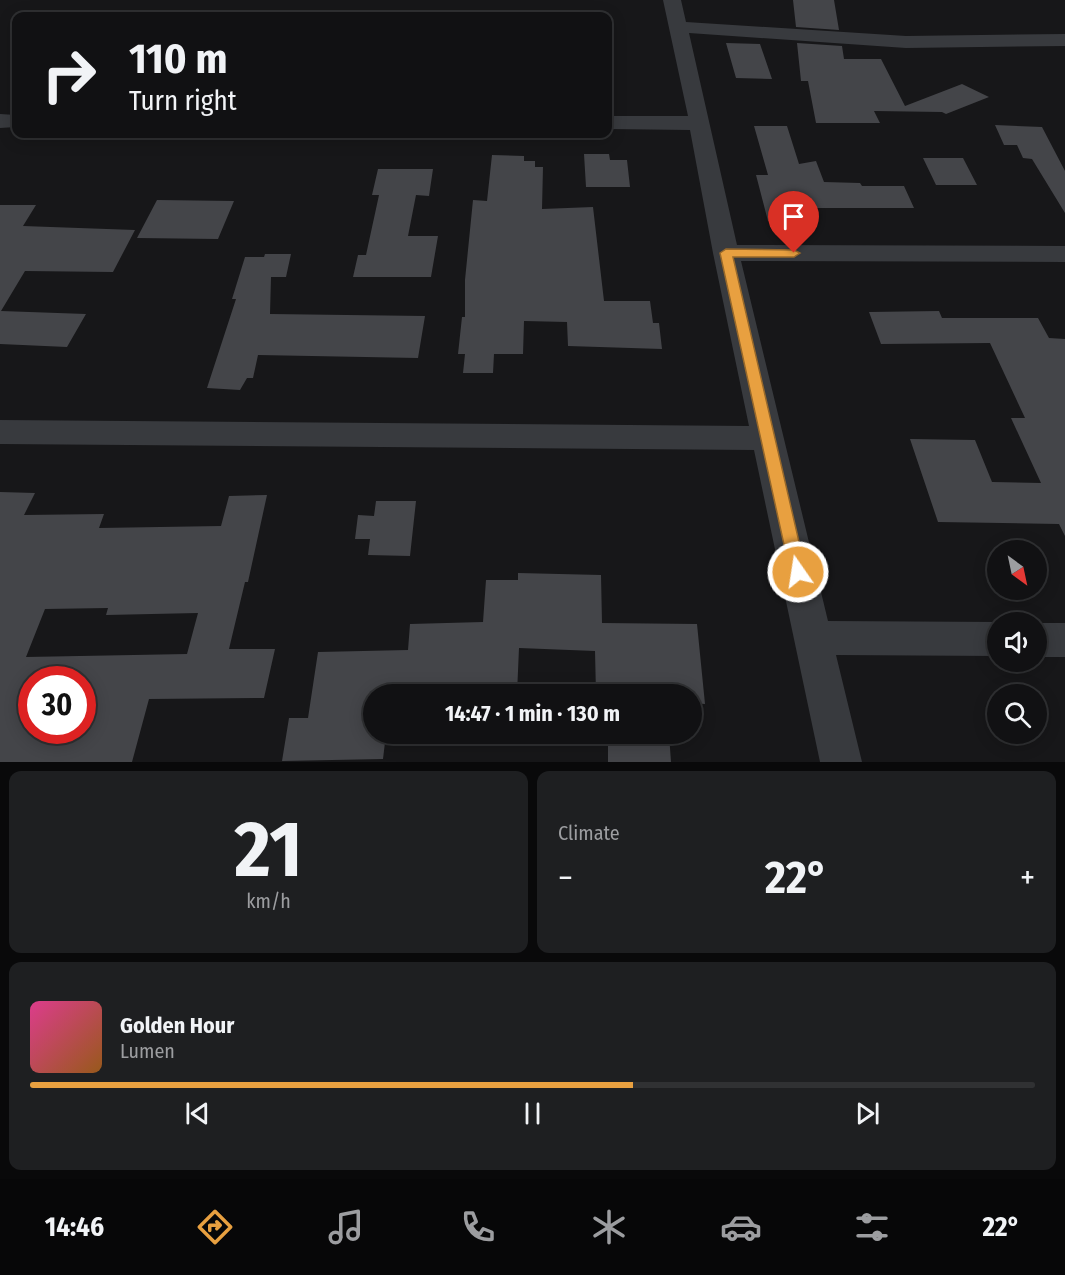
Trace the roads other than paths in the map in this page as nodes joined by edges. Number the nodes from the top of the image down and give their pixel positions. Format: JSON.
{"nodes":[{"id":1,"x":675,"y":14,"type":"edge"},
{"id":2,"x":1065,"y":40,"type":"edge"},
{"id":3,"x":612,"y":123,"type":"edge"},
{"id":4,"x":700,"y":123,"type":"junction"},
{"id":5,"x":726,"y":253,"type":"junction"},
{"id":6,"x":1065,"y":254,"type":"edge"},
{"id":7,"x":0,"y":432,"type":"edge"},
{"id":8,"x":768,"y":438,"type":"junction"},
{"id":9,"x":813,"y":638,"type":"junction"},
{"id":10,"x":987,"y":639,"type":"edge"},
{"id":11,"x":1047,"y":640,"type":"edge"},
{"id":12,"x":1065,"y":640,"type":"edge"},
{"id":13,"x":841,"y":762,"type":"edge"}],
"edges":[{"from":1,"to":2,"type":"street"},
{"from":1,"to":4,"type":"street"},
{"from":3,"to":4,"type":"street"},
{"from":4,"to":5,"type":"street"},
{"from":5,"to":6,"type":"street"},
{"from":5,"to":8,"type":"street"},
{"from":7,"to":8,"type":"street"},
{"from":8,"to":9,"type":"street"},
{"from":9,"to":10,"type":"street"},
{"from":9,"to":13,"type":"street"},
{"from":11,"to":12,"type":"street"}]}
